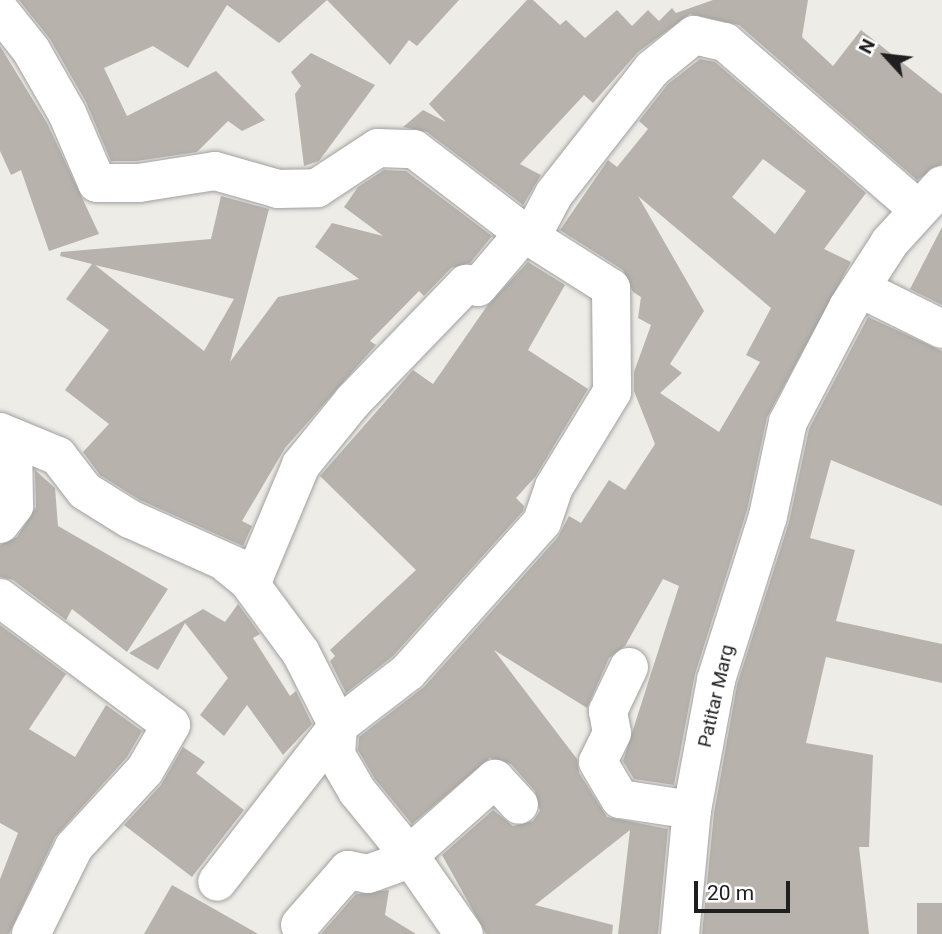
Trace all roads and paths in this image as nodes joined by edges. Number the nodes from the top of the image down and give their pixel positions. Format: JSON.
{"nodes":[{"id":1,"x":0,"y":11,"type":"edge"},
{"id":2,"x":930,"y":197,"type":"edge"},
{"id":3,"x":524,"y":233,"type":"junction"},
{"id":4,"x":861,"y":289,"type":"junction"},
{"id":5,"x":942,"y":329,"type":"edge"},
{"id":6,"x":6,"y":435,"type":"edge"},
{"id":7,"x":0,"y":524,"type":"edge"},
{"id":8,"x":217,"y":557,"type":"junction"},
{"id":9,"x":0,"y":598,"type":"edge"},
{"id":10,"x":629,"y":667,"type":"dead end"},
{"id":11,"x":338,"y":726,"type":"junction"},
{"id":12,"x":519,"y":805,"type":"dead end"},
{"id":13,"x":692,"y":810,"type":"junction"},
{"id":14,"x":409,"y":857,"type":"junction"},
{"id":15,"x":217,"y":882,"type":"dead end"},
{"id":16,"x":300,"y":925,"type":"dead end"},
{"id":17,"x":31,"y":934,"type":"edge"},
{"id":18,"x":464,"y":934,"type":"edge"},
{"id":19,"x":680,"y":934,"type":"edge"}],
"edges":[{"from":1,"to":3,"type":"street"},
{"from":2,"to":3,"type":"street"},
{"from":2,"to":4,"type":"street","name":"Patitar Marg"},
{"from":3,"to":8,"type":"street"},
{"from":3,"to":11,"type":"street"},
{"from":4,"to":5,"type":"street"},
{"from":4,"to":13,"type":"street","name":"Patitar Marg"},
{"from":6,"to":7,"type":"street"},
{"from":6,"to":8,"type":"street"},
{"from":8,"to":11,"type":"street"},
{"from":9,"to":17,"type":"street"},
{"from":10,"to":13,"type":"street"},
{"from":11,"to":14,"type":"street"},
{"from":11,"to":15,"type":"street"},
{"from":12,"to":14,"type":"street"},
{"from":13,"to":19,"type":"street","name":"Patitar Marg"},
{"from":14,"to":16,"type":"street"},
{"from":14,"to":18,"type":"street"}]}
